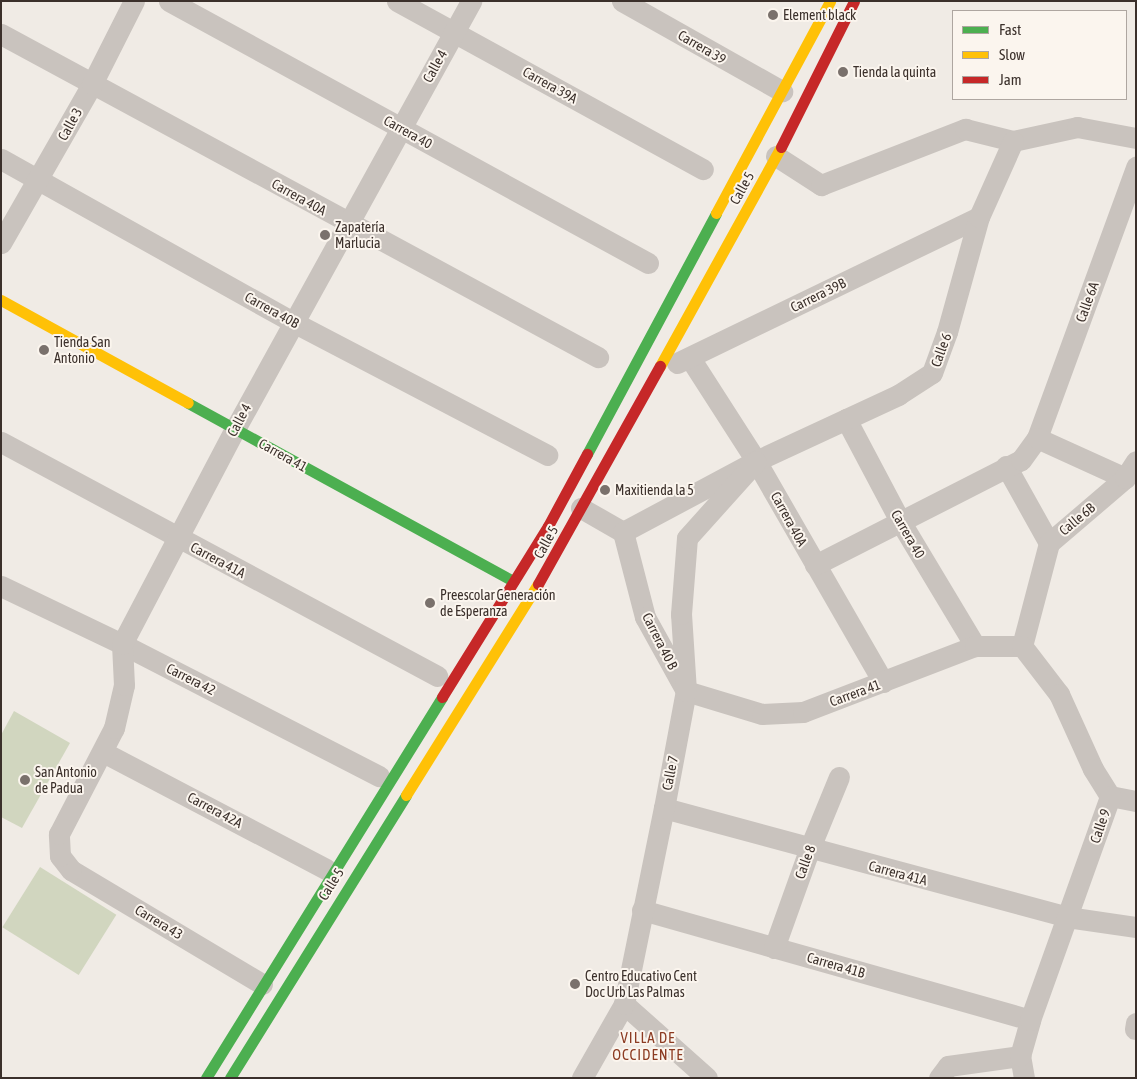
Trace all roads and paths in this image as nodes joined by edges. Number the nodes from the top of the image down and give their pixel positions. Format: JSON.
{"nodes":[{"id":1,"x":134,"y":1,"type":"edge"},
{"id":2,"x":168,"y":1,"type":"edge"},
{"id":3,"x":397,"y":1,"type":"edge"},
{"id":4,"x":471,"y":1,"type":"edge"},
{"id":5,"x":622,"y":1,"type":"edge"},
{"id":6,"x":830,"y":1,"type":"edge"},
{"id":7,"x":854,"y":1,"type":"edge"},
{"id":8,"x":453,"y":33,"type":"junction"},
{"id":9,"x":1,"y":34,"type":"edge"},
{"id":10,"x":92,"y":84,"type":"junction"},
{"id":11,"x":782,"y":91,"type":"junction"},
{"id":12,"x":401,"y":128,"type":"junction"},
{"id":13,"x":1136,"y":138,"type":"edge"},
{"id":14,"x":1013,"y":141,"type":"junction"},
{"id":15,"x":776,"y":156,"type":"junction"},
{"id":16,"x":1,"y":159,"type":"edge"},
{"id":17,"x":1136,"y":167,"type":"edge"},
{"id":18,"x":703,"y":169,"type":"dead end"},
{"id":19,"x":39,"y":180,"type":"junction"},
{"id":20,"x":979,"y":217,"type":"junction"},
{"id":21,"x":348,"y":225,"type":"junction"},
{"id":22,"x":1,"y":243,"type":"edge"},
{"id":23,"x":648,"y":263,"type":"dead end"},
{"id":24,"x":1,"y":300,"type":"edge"},
{"id":25,"x":293,"y":322,"type":"junction"},
{"id":26,"x":598,"y":358,"type":"dead end"},
{"id":27,"x":690,"y":358,"type":"junction"},
{"id":28,"x":656,"y":372,"type":"junction"},
{"id":29,"x":846,"y":419,"type":"junction"},
{"id":30,"x":235,"y":429,"type":"junction"},
{"id":31,"x":1037,"y":438,"type":"junction"},
{"id":32,"x":1,"y":442,"type":"edge"},
{"id":33,"x":546,"y":455,"type":"dead end"},
{"id":34,"x":756,"y":461,"type":"junction"},
{"id":35,"x":1006,"y":466,"type":"junction"},
{"id":36,"x":1130,"y":470,"type":"edge"},
{"id":37,"x":581,"y":508,"type":"junction"},
{"id":38,"x":900,"y":521,"type":"junction"},
{"id":39,"x":622,"y":532,"type":"junction"},
{"id":40,"x":687,"y":538,"type":"joint"},
{"id":41,"x":178,"y":539,"type":"junction"},
{"id":42,"x":1049,"y":543,"type":"junction"},
{"id":43,"x":815,"y":565,"type":"junction"},
{"id":44,"x":512,"y":582,"type":"junction"},
{"id":45,"x":1,"y":586,"type":"edge"},
{"id":46,"x":122,"y":644,"type":"junction"},
{"id":47,"x":975,"y":646,"type":"junction"},
{"id":48,"x":1022,"y":646,"type":"junction"},
{"id":49,"x":436,"y":676,"type":"dead end"},
{"id":50,"x":883,"y":682,"type":"junction"},
{"id":51,"x":686,"y":691,"type":"junction"},
{"id":52,"x":103,"y":752,"type":"junction"},
{"id":53,"x":379,"y":776,"type":"dead end"},
{"id":54,"x":840,"y":777,"type":"dead end"},
{"id":55,"x":1110,"y":796,"type":"junction"},
{"id":56,"x":1136,"y":801,"type":"edge"},
{"id":57,"x":664,"y":808,"type":"junction"},
{"id":58,"x":809,"y":850,"type":"junction"},
{"id":59,"x":326,"y":869,"type":"dead end"},
{"id":60,"x":642,"y":910,"type":"junction"},
{"id":61,"x":1067,"y":917,"type":"junction"},
{"id":62,"x":1136,"y":927,"type":"edge"},
{"id":63,"x":774,"y":948,"type":"junction"},
{"id":64,"x":262,"y":984,"type":"junction"},
{"id":65,"x":624,"y":1004,"type":"junction"},
{"id":66,"x":1030,"y":1020,"type":"junction"},
{"id":67,"x":1020,"y":1056,"type":"junction"},
{"id":68,"x":206,"y":1078,"type":"edge"},
{"id":69,"x":230,"y":1078,"type":"edge"},
{"id":70,"x":582,"y":1078,"type":"edge"},
{"id":71,"x":707,"y":1078,"type":"edge"},
{"id":72,"x":939,"y":1078,"type":"edge"},
{"id":73,"x":1024,"y":1078,"type":"edge"}],
"edges":[{"from":1,"to":10,"type":"street","name":"Calle 3"},
{"from":2,"to":12,"type":"street","name":"Carrera 40"},
{"from":3,"to":8,"type":"street","name":"Carrera 39A"},
{"from":4,"to":8,"type":"street","name":"Calle 4"},
{"from":5,"to":11,"type":"street","name":"Carrera 39"},
{"from":6,"to":11,"type":"main road","name":"Calle 5"},
{"from":7,"to":15,"type":"main road","name":"Calle 5"},
{"from":8,"to":12,"type":"street","name":"Calle 4"},
{"from":8,"to":18,"type":"street","name":"Carrera 39A"},
{"from":9,"to":10,"type":"street","name":"Carrera 40A"},
{"from":10,"to":19,"type":"street","name":"Calle 3"},
{"from":10,"to":21,"type":"street","name":"Carrera 40A"},
{"from":11,"to":44,"type":"main road","name":"Calle 5"},
{"from":12,"to":21,"type":"street","name":"Calle 4"},
{"from":12,"to":23,"type":"street","name":"Carrera 40"},
{"from":13,"to":14,"type":"street"},
{"from":14,"to":15,"type":"street"},
{"from":14,"to":20,"type":"street","name":"Calle 6"},
{"from":15,"to":28,"type":"main road","name":"Calle 5"},
{"from":16,"to":19,"type":"street","name":"Carrera 40B"},
{"from":17,"to":31,"type":"street","name":"Calle 6A"},
{"from":19,"to":22,"type":"street","name":"Calle 3"},
{"from":19,"to":25,"type":"street","name":"Carrera 40B"},
{"from":20,"to":27,"type":"street","name":"Carrera 39B"},
{"from":20,"to":29,"type":"street","name":"Calle 6"},
{"from":21,"to":25,"type":"street","name":"Calle 4"},
{"from":21,"to":26,"type":"street","name":"Carrera 40A"},
{"from":24,"to":30,"type":"main road","name":"Carrera 41"},
{"from":25,"to":30,"type":"street","name":"Calle 4"},
{"from":25,"to":33,"type":"street","name":"Carrera 40B"},
{"from":27,"to":28,"type":"street","name":"Carrera 39B"},
{"from":27,"to":34,"type":"street","name":"Carrera 40A"},
{"from":28,"to":37,"type":"main road","name":"Calle 5"},
{"from":29,"to":34,"type":"street","name":"Calle 6"},
{"from":29,"to":38,"type":"street","name":"Carrera 40"},
{"from":30,"to":41,"type":"street","name":"Calle 4"},
{"from":30,"to":44,"type":"main road","name":"Carrera 41"},
{"from":31,"to":35,"type":"street","name":"Calle 6A"},
{"from":31,"to":36,"type":"street"},
{"from":32,"to":41,"type":"street","name":"Carrera 41A"},
{"from":34,"to":39,"type":"street","name":"Calle 6"},
{"from":34,"to":40,"type":"street","name":"Calle 6"},
{"from":34,"to":43,"type":"street","name":"Carrera 40A"},
{"from":35,"to":38,"type":"street","name":"Calle 6A"},
{"from":35,"to":42,"type":"street"},
{"from":36,"to":42,"type":"street","name":"Calle 6B"},
{"from":37,"to":39,"type":"street"},
{"from":37,"to":69,"type":"main road","name":"Calle 5"},
{"from":38,"to":43,"type":"street","name":"Calle 6A"},
{"from":38,"to":47,"type":"street","name":"Carrera 40"},
{"from":39,"to":51,"type":"street","name":"Carrera 40 B"},
{"from":40,"to":51,"type":"street","name":"Calle 7"},
{"from":41,"to":46,"type":"street","name":"Calle 4"},
{"from":41,"to":49,"type":"street","name":"Carrera 41A"},
{"from":42,"to":48,"type":"street","name":"Calle 6B"},
{"from":43,"to":50,"type":"street","name":"Carrera 40A"},
{"from":44,"to":64,"type":"main road","name":"Calle 5"},
{"from":45,"to":46,"type":"street","name":"Carrera 42"},
{"from":46,"to":52,"type":"street"},
{"from":46,"to":53,"type":"street","name":"Carrera 42"},
{"from":47,"to":48,"type":"street","name":"Carrera 41"},
{"from":47,"to":50,"type":"street","name":"Carrera 41"},
{"from":48,"to":55,"type":"street","name":"Calle 9"},
{"from":50,"to":51,"type":"street","name":"Carrera 41"},
{"from":51,"to":57,"type":"street","name":"Calle 7"},
{"from":52,"to":59,"type":"street","name":"Carrera 42A"},
{"from":52,"to":64,"type":"street","name":"Carrera 43"},
{"from":54,"to":58,"type":"street","name":"Calle 8"},
{"from":55,"to":56,"type":"street"},
{"from":55,"to":61,"type":"street","name":"Calle 9"},
{"from":57,"to":58,"type":"street","name":"Carrera 41A"},
{"from":57,"to":60,"type":"street","name":"Calle 7"},
{"from":58,"to":61,"type":"street","name":"Carrera 41A"},
{"from":58,"to":63,"type":"street","name":"Calle 8"},
{"from":60,"to":63,"type":"street","name":"Carrera 41B"},
{"from":60,"to":65,"type":"street","name":"Calle 7"},
{"from":61,"to":62,"type":"street","name":"Carrera 41A"},
{"from":61,"to":66,"type":"street","name":"Calle 9"},
{"from":63,"to":66,"type":"street","name":"Carrera 41B"},
{"from":64,"to":68,"type":"main road","name":"Calle 5"},
{"from":65,"to":70,"type":"street"},
{"from":65,"to":71,"type":"street"},
{"from":66,"to":67,"type":"street"},
{"from":67,"to":72,"type":"street"},
{"from":67,"to":73,"type":"street"}]}
